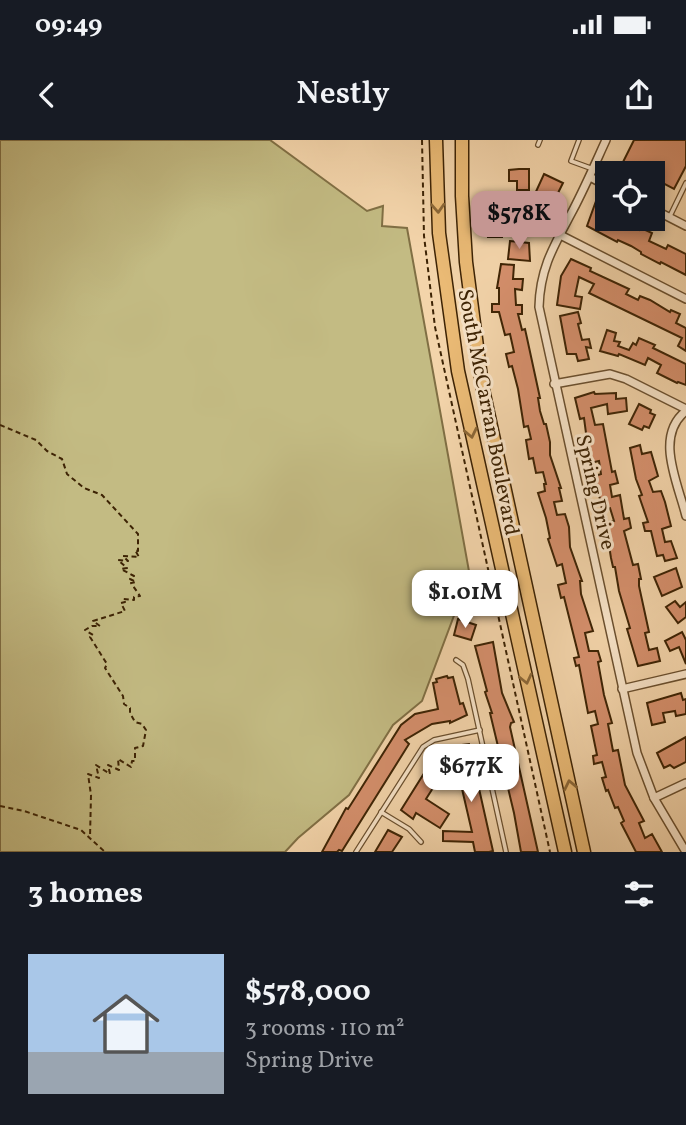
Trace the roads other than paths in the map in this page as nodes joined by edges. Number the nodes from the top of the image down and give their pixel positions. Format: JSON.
{"nodes":[{"id":1,"x":436,"y":140,"type":"edge"},
{"id":2,"x":462,"y":140,"type":"edge"},
{"id":3,"x":579,"y":140,"type":"edge"},
{"id":4,"x":606,"y":140,"type":"edge"},
{"id":5,"x":591,"y":173,"type":"junction"},
{"id":6,"x":595,"y":176,"type":"edge"},
{"id":7,"x":686,"y":183,"type":"edge"},
{"id":8,"x":521,"y":215,"type":"dead end"},
{"id":9,"x":665,"y":215,"type":"edge"},
{"id":10,"x":669,"y":217,"type":"junction"},
{"id":11,"x":686,"y":226,"type":"edge"},
{"id":12,"x":560,"y":235,"type":"junction"},
{"id":13,"x":686,"y":299,"type":"edge"},
{"id":14,"x":554,"y":384,"type":"junction"},
{"id":15,"x":686,"y":410,"type":"edge"},
{"id":16,"x":686,"y":516,"type":"edge"},
{"id":17,"x":456,"y":660,"type":"dead end"},
{"id":18,"x":686,"y":674,"type":"edge"},
{"id":19,"x":622,"y":689,"type":"junction"},
{"id":20,"x":480,"y":730,"type":"junction"},
{"id":21,"x":686,"y":783,"type":"edge"},
{"id":22,"x":654,"y":798,"type":"junction"},
{"id":23,"x":381,"y":812,"type":"junction"},
{"id":24,"x":421,"y":842,"type":"dead end"},
{"id":25,"x":356,"y":852,"type":"edge"},
{"id":26,"x":506,"y":852,"type":"edge"},
{"id":27,"x":565,"y":852,"type":"edge"},
{"id":28,"x":584,"y":852,"type":"edge"},
{"id":29,"x":686,"y":852,"type":"edge"}],
"edges":[{"from":1,"to":27,"type":"main road","name":"South McCarran Boulevard","one_way":true},
{"from":28,"to":2,"type":"main road","name":"South McCarran Boulevard","one_way":true},
{"from":3,"to":5,"type":"lane"},
{"from":4,"to":5,"type":"street","name":"Spring Drive"},
{"from":5,"to":6,"type":"street"},
{"from":5,"to":12,"type":"street","name":"Spring Drive"},
{"from":7,"to":10,"type":"lane"},
{"from":8,"to":12,"type":"street"},
{"from":9,"to":10,"type":"street"},
{"from":10,"to":11,"type":"street"},
{"from":12,"to":13,"type":"street"},
{"from":12,"to":14,"type":"street","name":"Spring Drive"},
{"from":14,"to":15,"type":"street"},
{"from":14,"to":19,"type":"street","name":"Spring Drive"},
{"from":15,"to":16,"type":"street"},
{"from":17,"to":20,"type":"lane"},
{"from":18,"to":19,"type":"street"},
{"from":19,"to":22,"type":"street","name":"Spring Drive"},
{"from":20,"to":23,"type":"lane"},
{"from":20,"to":26,"type":"lane"},
{"from":21,"to":22,"type":"street"},
{"from":22,"to":29,"type":"street","name":"Spring Drive"},
{"from":23,"to":24,"type":"lane"},
{"from":23,"to":25,"type":"lane"}]}
